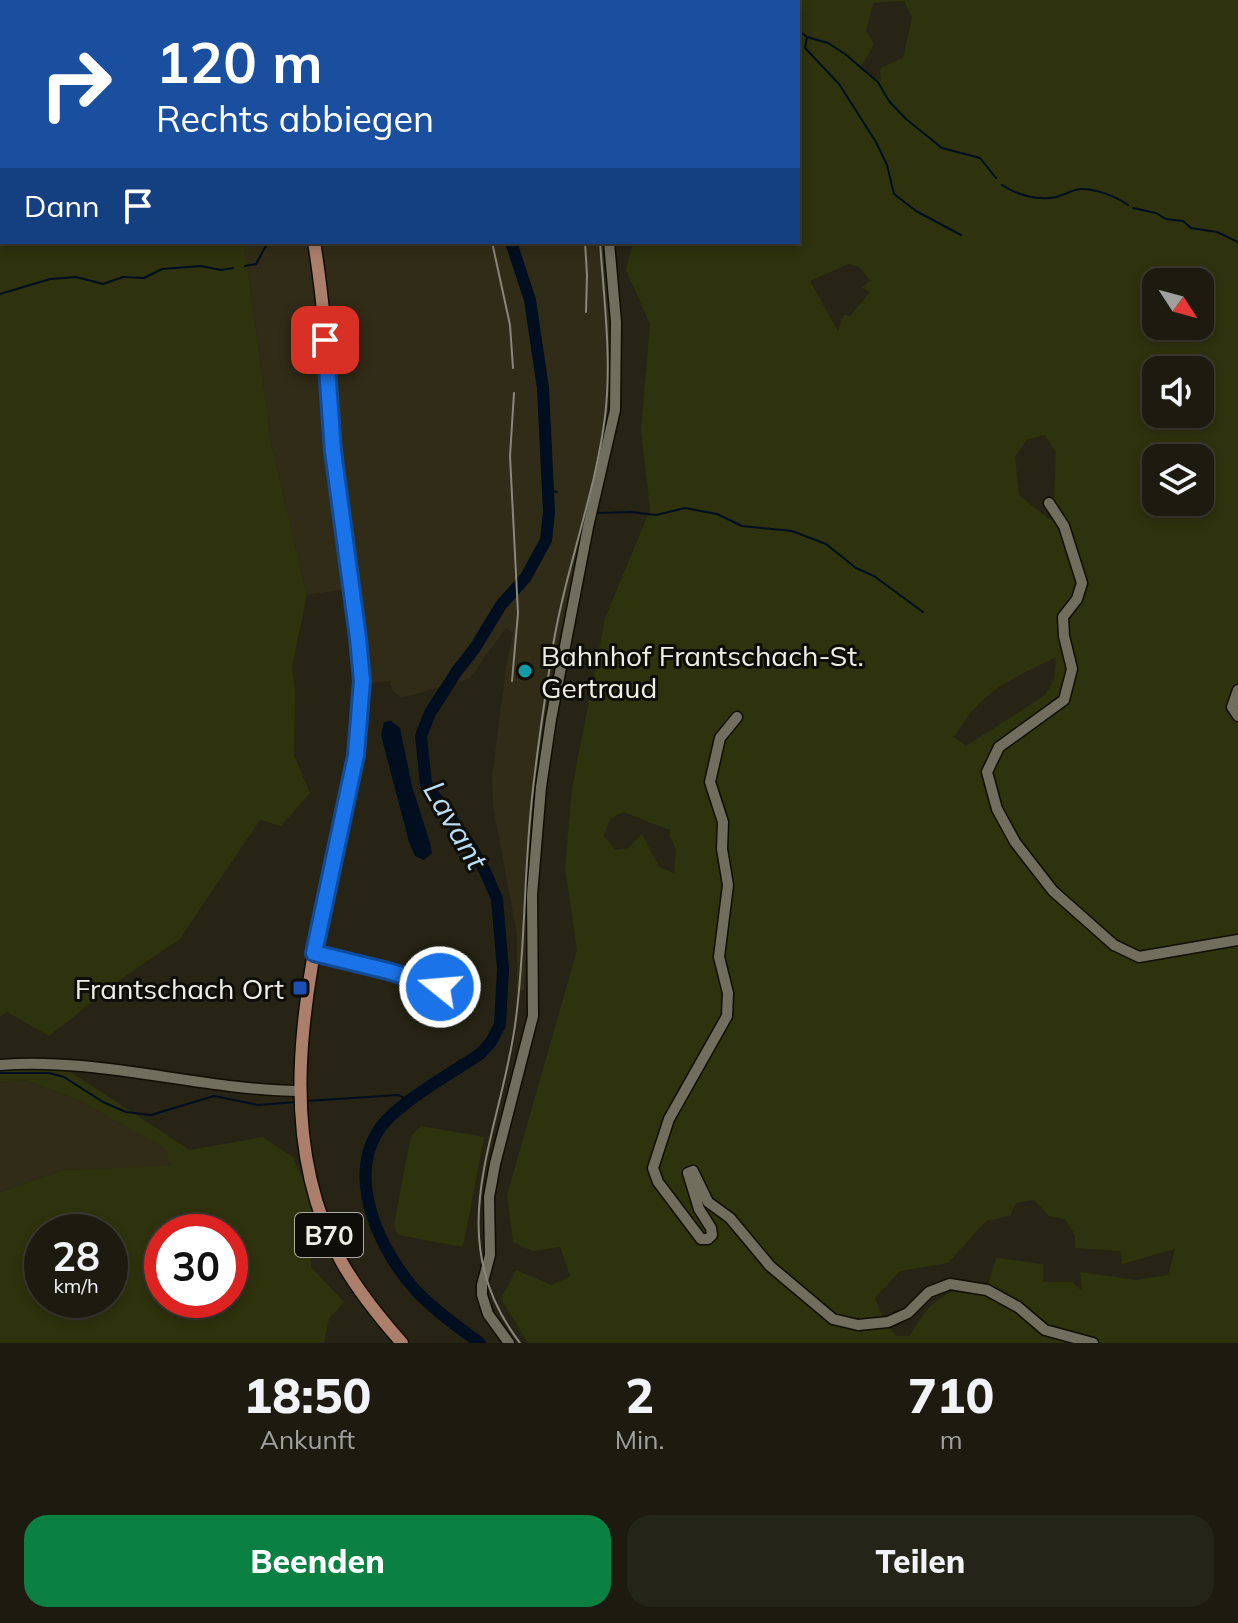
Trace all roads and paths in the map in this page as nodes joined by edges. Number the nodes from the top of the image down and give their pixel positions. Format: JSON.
{"nodes":[{"id":1,"x":314,"y":244,"type":"edge"},
{"id":2,"x":609,"y":244,"type":"edge"},
{"id":3,"x":1049,"y":503,"type":"dead end"},
{"id":4,"x":1238,"y":690,"type":"edge"},
{"id":5,"x":1238,"y":716,"type":"edge"},
{"id":6,"x":737,"y":717,"type":"dead end"},
{"id":7,"x":1238,"y":940,"type":"edge"},
{"id":8,"x":314,"y":953,"type":"junction"},
{"id":9,"x":440,"y":987,"type":"dead end"},
{"id":10,"x":0,"y":1065,"type":"edge"},
{"id":11,"x":301,"y":1098,"type":"junction"},
{"id":12,"x":402,"y":1343,"type":"edge"},
{"id":13,"x":509,"y":1343,"type":"edge"},
{"id":14,"x":1093,"y":1343,"type":"edge"}],
"edges":[{"from":1,"to":8,"type":"main road","number":"B70"},
{"from":2,"to":13,"type":"street"},
{"from":3,"to":7,"type":"street"},
{"from":4,"to":5,"type":"street"},
{"from":6,"to":14,"type":"street"},
{"from":8,"to":9,"type":"street"},
{"from":8,"to":11,"type":"main road","number":"B70"},
{"from":10,"to":11,"type":"street"},
{"from":11,"to":12,"type":"main road","number":"B70"}]}
